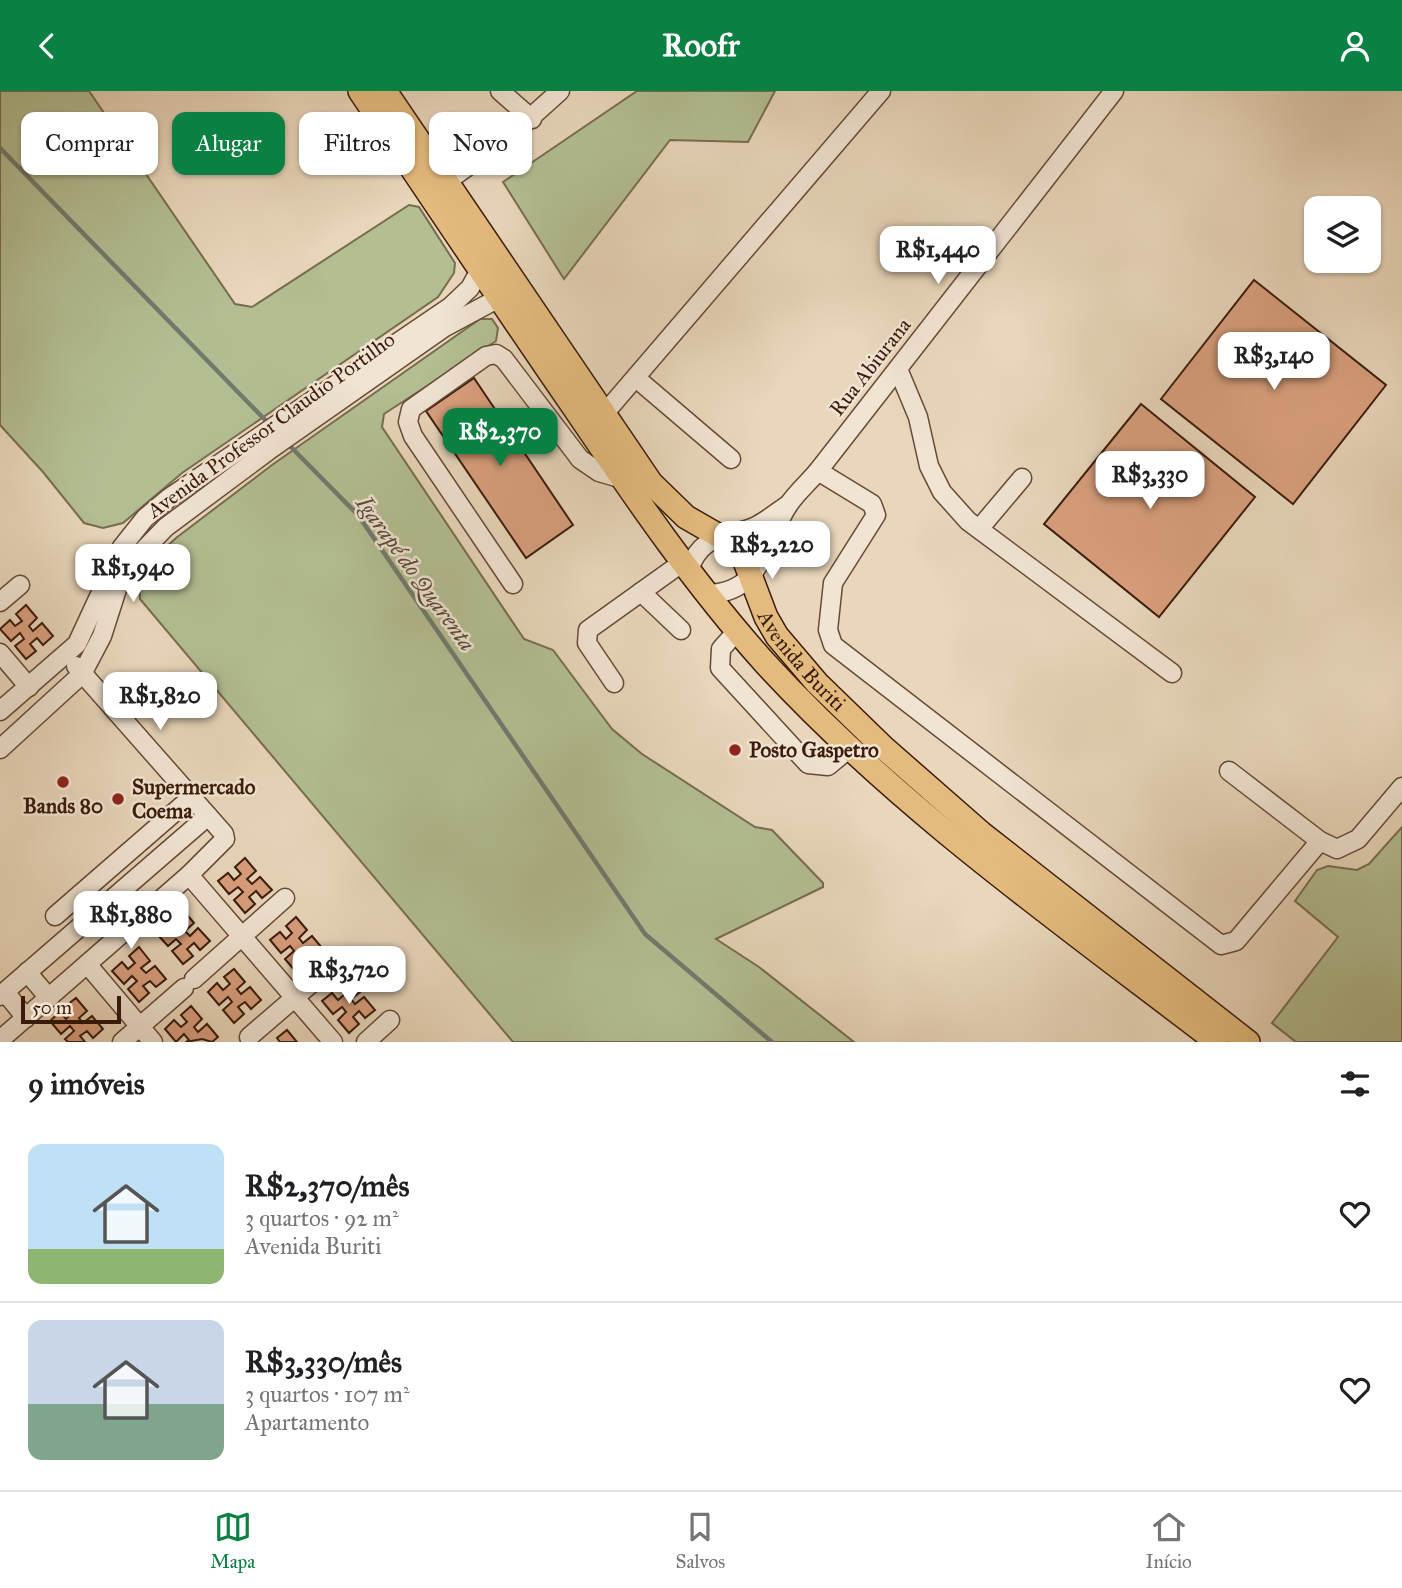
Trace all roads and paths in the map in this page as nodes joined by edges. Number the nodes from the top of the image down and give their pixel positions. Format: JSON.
{"nodes":[{"id":1,"x":360,"y":91,"type":"edge"},
{"id":2,"x":385,"y":91,"type":"edge"},
{"id":3,"x":500,"y":91,"type":"edge"},
{"id":4,"x":560,"y":91,"type":"edge"},
{"id":5,"x":881,"y":91,"type":"edge"},
{"id":6,"x":1114,"y":91,"type":"edge"},
{"id":7,"x":524,"y":112,"type":"edge"},
{"id":8,"x":532,"y":117,"type":"edge"},
{"id":9,"x":455,"y":175,"type":"edge"},
{"id":10,"x":446,"y":182,"type":"junction"},
{"id":11,"x":480,"y":270,"type":"junction"},
{"id":12,"x":499,"y":298,"type":"junction"},
{"id":13,"x":898,"y":369,"type":"junction"},
{"id":14,"x":636,"y":378,"type":"junction"},
{"id":15,"x":604,"y":414,"type":"junction"},
{"id":16,"x":300,"y":419,"type":"junction"},
{"id":17,"x":265,"y":443,"type":"junction"},
{"id":18,"x":731,"y":459,"type":"dead end"},
{"id":19,"x":818,"y":471,"type":"junction"},
{"id":20,"x":1022,"y":478,"type":"dead end"},
{"id":21,"x":623,"y":479,"type":"junction"},
{"id":22,"x":789,"y":504,"type":"junction"},
{"id":23,"x":979,"y":529,"type":"junction"},
{"id":24,"x":722,"y":536,"type":"junction"},
{"id":25,"x":686,"y":566,"type":"junction"},
{"id":26,"x":751,"y":577,"type":"junction"},
{"id":27,"x":513,"y":584,"type":"dead end"},
{"id":28,"x":20,"y":585,"type":"dead end"},
{"id":29,"x":642,"y":592,"type":"junction"},
{"id":30,"x":707,"y":594,"type":"junction"},
{"id":31,"x":0,"y":602,"type":"edge"},
{"id":32,"x":681,"y":630,"type":"dead end"},
{"id":33,"x":737,"y":631,"type":"junction"},
{"id":34,"x":0,"y":653,"type":"edge"},
{"id":35,"x":66,"y":656,"type":"junction"},
{"id":36,"x":1172,"y":673,"type":"dead end"},
{"id":37,"x":82,"y":674,"type":"junction"},
{"id":38,"x":614,"y":683,"type":"dead end"},
{"id":39,"x":29,"y":687,"type":"junction"},
{"id":40,"x":0,"y":711,"type":"edge"},
{"id":41,"x":2,"y":742,"type":"edge"},
{"id":42,"x":851,"y":747,"type":"junction"},
{"id":43,"x":1229,"y":771,"type":"dead end"},
{"id":44,"x":1402,"y":787,"type":"edge"},
{"id":45,"x":192,"y":797,"type":"junction"},
{"id":46,"x":208,"y":815,"type":"junction"},
{"id":47,"x":1320,"y":841,"type":"junction"},
{"id":48,"x":189,"y":875,"type":"junction"},
{"id":49,"x":128,"y":887,"type":"junction"},
{"id":50,"x":285,"y":898,"type":"dead end"},
{"id":51,"x":105,"y":907,"type":"junction"},
{"id":52,"x":149,"y":911,"type":"junction"},
{"id":53,"x":55,"y":916,"type":"dead end"},
{"id":54,"x":126,"y":931,"type":"junction"},
{"id":55,"x":242,"y":937,"type":"junction"},
{"id":56,"x":335,"y":963,"type":"dead end"},
{"id":57,"x":87,"y":964,"type":"junction"},
{"id":58,"x":27,"y":972,"type":"junction"},
{"id":59,"x":2,"y":994,"type":"edge"},
{"id":60,"x":49,"y":998,"type":"junction"},
{"id":61,"x":294,"y":998,"type":"junction"},
{"id":62,"x":26,"y":1018,"type":"junction"},
{"id":63,"x":390,"y":1020,"type":"dead end"},
{"id":64,"x":140,"y":1026,"type":"junction"},
{"id":65,"x":248,"y":1037,"type":"dead end"},
{"id":66,"x":0,"y":1040,"type":"edge"},
{"id":67,"x":122,"y":1042,"type":"edge"},
{"id":68,"x":153,"y":1042,"type":"edge"},
{"id":69,"x":333,"y":1042,"type":"edge"},
{"id":70,"x":366,"y":1042,"type":"edge"},
{"id":71,"x":1217,"y":1042,"type":"edge"},
{"id":72,"x":1248,"y":1042,"type":"edge"}],
"edges":[{"from":1,"to":11,"type":"main road","name":"Avenida Buriti"},
{"from":2,"to":10,"type":"main road","name":"Avenida Buriti"},
{"from":3,"to":7,"type":"street"},
{"from":4,"to":8,"type":"street"},
{"from":5,"to":14,"type":"street"},
{"from":6,"to":13,"type":"street","name":"Rua Abiurana"},
{"from":9,"to":10,"type":"street"},
{"from":10,"to":15,"type":"main road","name":"Avenida Buriti"},
{"from":11,"to":12,"type":"main road","name":"Avenida Buriti"},
{"from":11,"to":16,"type":"street"},
{"from":12,"to":16,"type":"street","name":"Avenida Professor Claudio Portilho"},
{"from":12,"to":21,"type":"main road","name":"Avenida Buriti"},
{"from":13,"to":19,"type":"street","name":"Rua Abiurana"},
{"from":13,"to":23,"type":"street"},
{"from":14,"to":15,"type":"street"},
{"from":14,"to":18,"type":"street"},
{"from":15,"to":24,"type":"main road","name":"Avenida Buriti"},
{"from":16,"to":17,"type":"street"},
{"from":17,"to":35,"type":"street"},
{"from":17,"to":37,"type":"street","name":"Avenida Professor Claudio Portilho"},
{"from":19,"to":22,"type":"street","name":"Rua Abiurana"},
{"from":19,"to":47,"type":"street"},
{"from":20,"to":23,"type":"street"},
{"from":21,"to":25,"type":"main road","name":"Avenida Buriti"},
{"from":21,"to":27,"type":"street"},
{"from":22,"to":24,"type":"street","name":"Rua Abiurana"},
{"from":22,"to":26,"type":"street","name":"Rua Abiurana"},
{"from":23,"to":36,"type":"street"},
{"from":24,"to":25,"type":"street","name":"Rua Abiurana"},
{"from":24,"to":26,"type":"main road","name":"Avenida Buriti"},
{"from":25,"to":29,"type":"street","name":"Rua Abiurana"},
{"from":25,"to":30,"type":"main road","name":"Avenida Buriti"},
{"from":26,"to":30,"type":"street"},
{"from":26,"to":72,"type":"main road","name":"Avenida Buriti"},
{"from":28,"to":31,"type":"street"},
{"from":29,"to":32,"type":"street"},
{"from":29,"to":38,"type":"street","name":"Rua Abiurana"},
{"from":30,"to":33,"type":"main road","name":"Avenida Buriti"},
{"from":33,"to":42,"type":"main road","name":"Avenida Buriti"},
{"from":33,"to":42,"type":"street"},
{"from":34,"to":39,"type":"street"},
{"from":35,"to":37,"type":"street"},
{"from":35,"to":39,"type":"street"},
{"from":37,"to":41,"type":"street","name":"Avenida Professor Claudio Portilho"},
{"from":37,"to":45,"type":"street"},
{"from":39,"to":40,"type":"street"},
{"from":42,"to":71,"type":"main road","name":"Avenida Buriti"},
{"from":43,"to":47,"type":"street"},
{"from":44,"to":47,"type":"street"},
{"from":45,"to":46,"type":"street"},
{"from":45,"to":53,"type":"street"},
{"from":46,"to":48,"type":"street"},
{"from":46,"to":49,"type":"street"},
{"from":48,"to":52,"type":"street"},
{"from":48,"to":55,"type":"street"},
{"from":49,"to":51,"type":"street"},
{"from":49,"to":52,"type":"street"},
{"from":50,"to":55,"type":"street"},
{"from":51,"to":54,"type":"street"},
{"from":51,"to":58,"type":"street"},
{"from":52,"to":54,"type":"street"},
{"from":54,"to":57,"type":"street"},
{"from":55,"to":61,"type":"street"},
{"from":55,"to":64,"type":"street"},
{"from":56,"to":61,"type":"street"},
{"from":57,"to":60,"type":"street"},
{"from":57,"to":64,"type":"street"},
{"from":58,"to":59,"type":"street"},
{"from":58,"to":60,"type":"street"},
{"from":59,"to":62,"type":"street"},
{"from":60,"to":62,"type":"street"},
{"from":61,"to":65,"type":"street"},
{"from":61,"to":69,"type":"street"},
{"from":62,"to":66,"type":"street"},
{"from":63,"to":70,"type":"street"},
{"from":64,"to":67,"type":"street"},
{"from":64,"to":68,"type":"street"}]}
